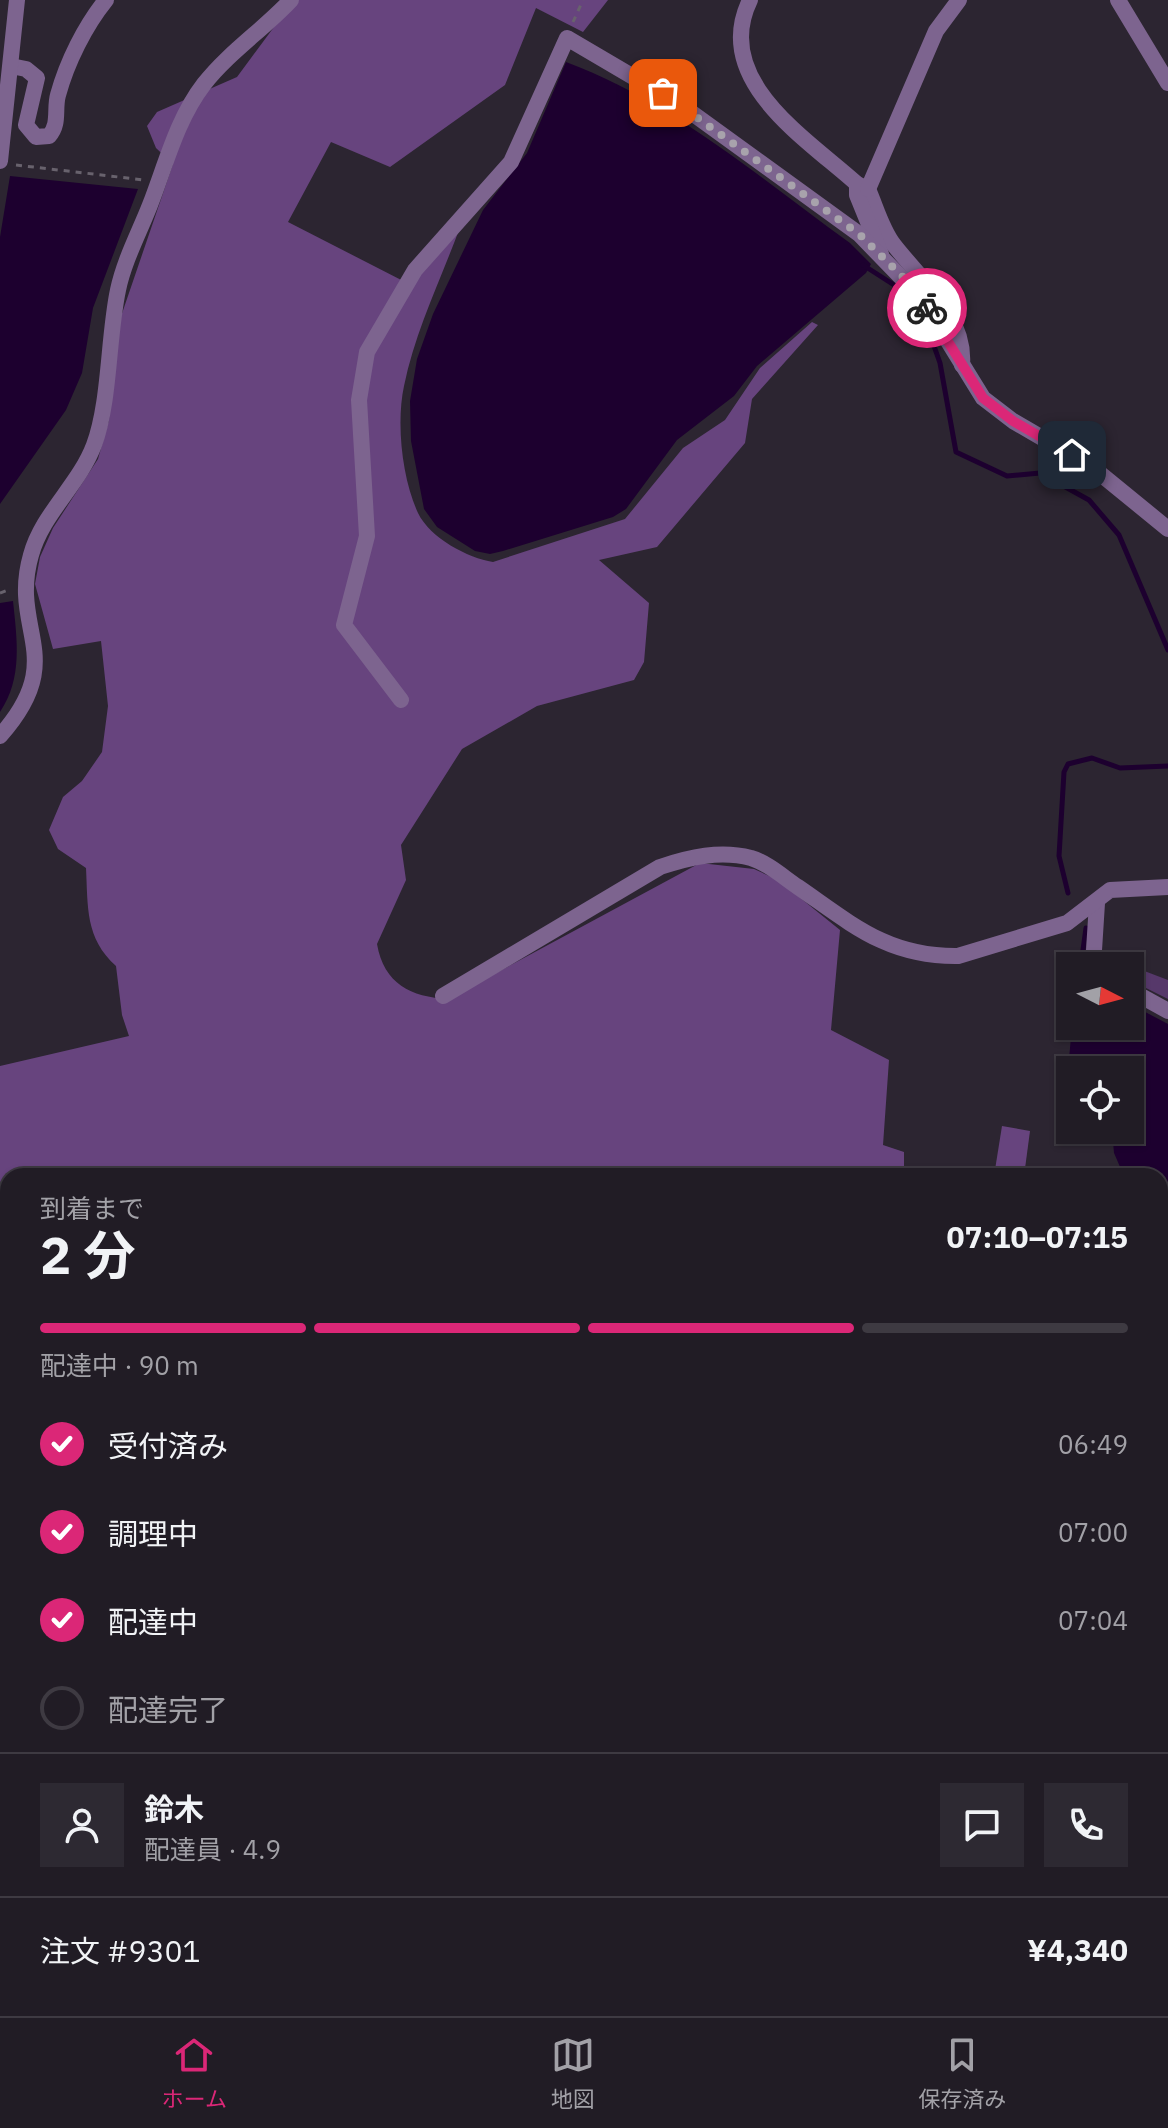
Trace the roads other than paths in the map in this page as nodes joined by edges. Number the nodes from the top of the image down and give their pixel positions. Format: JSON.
{"nodes":[{"id":1,"x":17,"y":0,"type":"edge"},
{"id":2,"x":106,"y":0,"type":"edge"},
{"id":3,"x":291,"y":0,"type":"edge"},
{"id":4,"x":750,"y":0,"type":"edge"},
{"id":5,"x":959,"y":0,"type":"edge"},
{"id":6,"x":1118,"y":0,"type":"edge"},
{"id":7,"x":11,"y":66,"type":"junction"},
{"id":8,"x":1168,"y":83,"type":"edge"},
{"id":9,"x":7,"y":163,"type":"edge"},
{"id":10,"x":862,"y":187,"type":"junction"},
{"id":11,"x":882,"y":260,"type":"junction"},
{"id":12,"x":962,"y":365,"type":"junction"},
{"id":13,"x":1168,"y":529,"type":"edge"},
{"id":14,"x":401,"y":700,"type":"dead end"},
{"id":15,"x":0,"y":736,"type":"edge"},
{"id":16,"x":1168,"y":887,"type":"edge"},
{"id":17,"x":1097,"y":903,"type":"junction"},
{"id":18,"x":1094,"y":952,"type":"edge"},
{"id":19,"x":443,"y":996,"type":"dead end"},
{"id":20,"x":1144,"y":998,"type":"edge"},
{"id":21,"x":1168,"y":1011,"type":"edge"}],
"edges":[{"from":1,"to":7,"type":"street"},
{"from":2,"to":7,"type":"street"},
{"from":3,"to":15,"type":"street"},
{"from":4,"to":10,"type":"street"},
{"from":5,"to":10,"type":"street"},
{"from":6,"to":8,"type":"street"},
{"from":7,"to":9,"type":"street"},
{"from":10,"to":11,"type":"street"},
{"from":10,"to":12,"type":"street"},
{"from":11,"to":12,"type":"street"},
{"from":11,"to":14,"type":"street"},
{"from":12,"to":13,"type":"street"},
{"from":16,"to":17,"type":"street"},
{"from":17,"to":18,"type":"street"},
{"from":17,"to":19,"type":"street"},
{"from":20,"to":21,"type":"street"}]}
